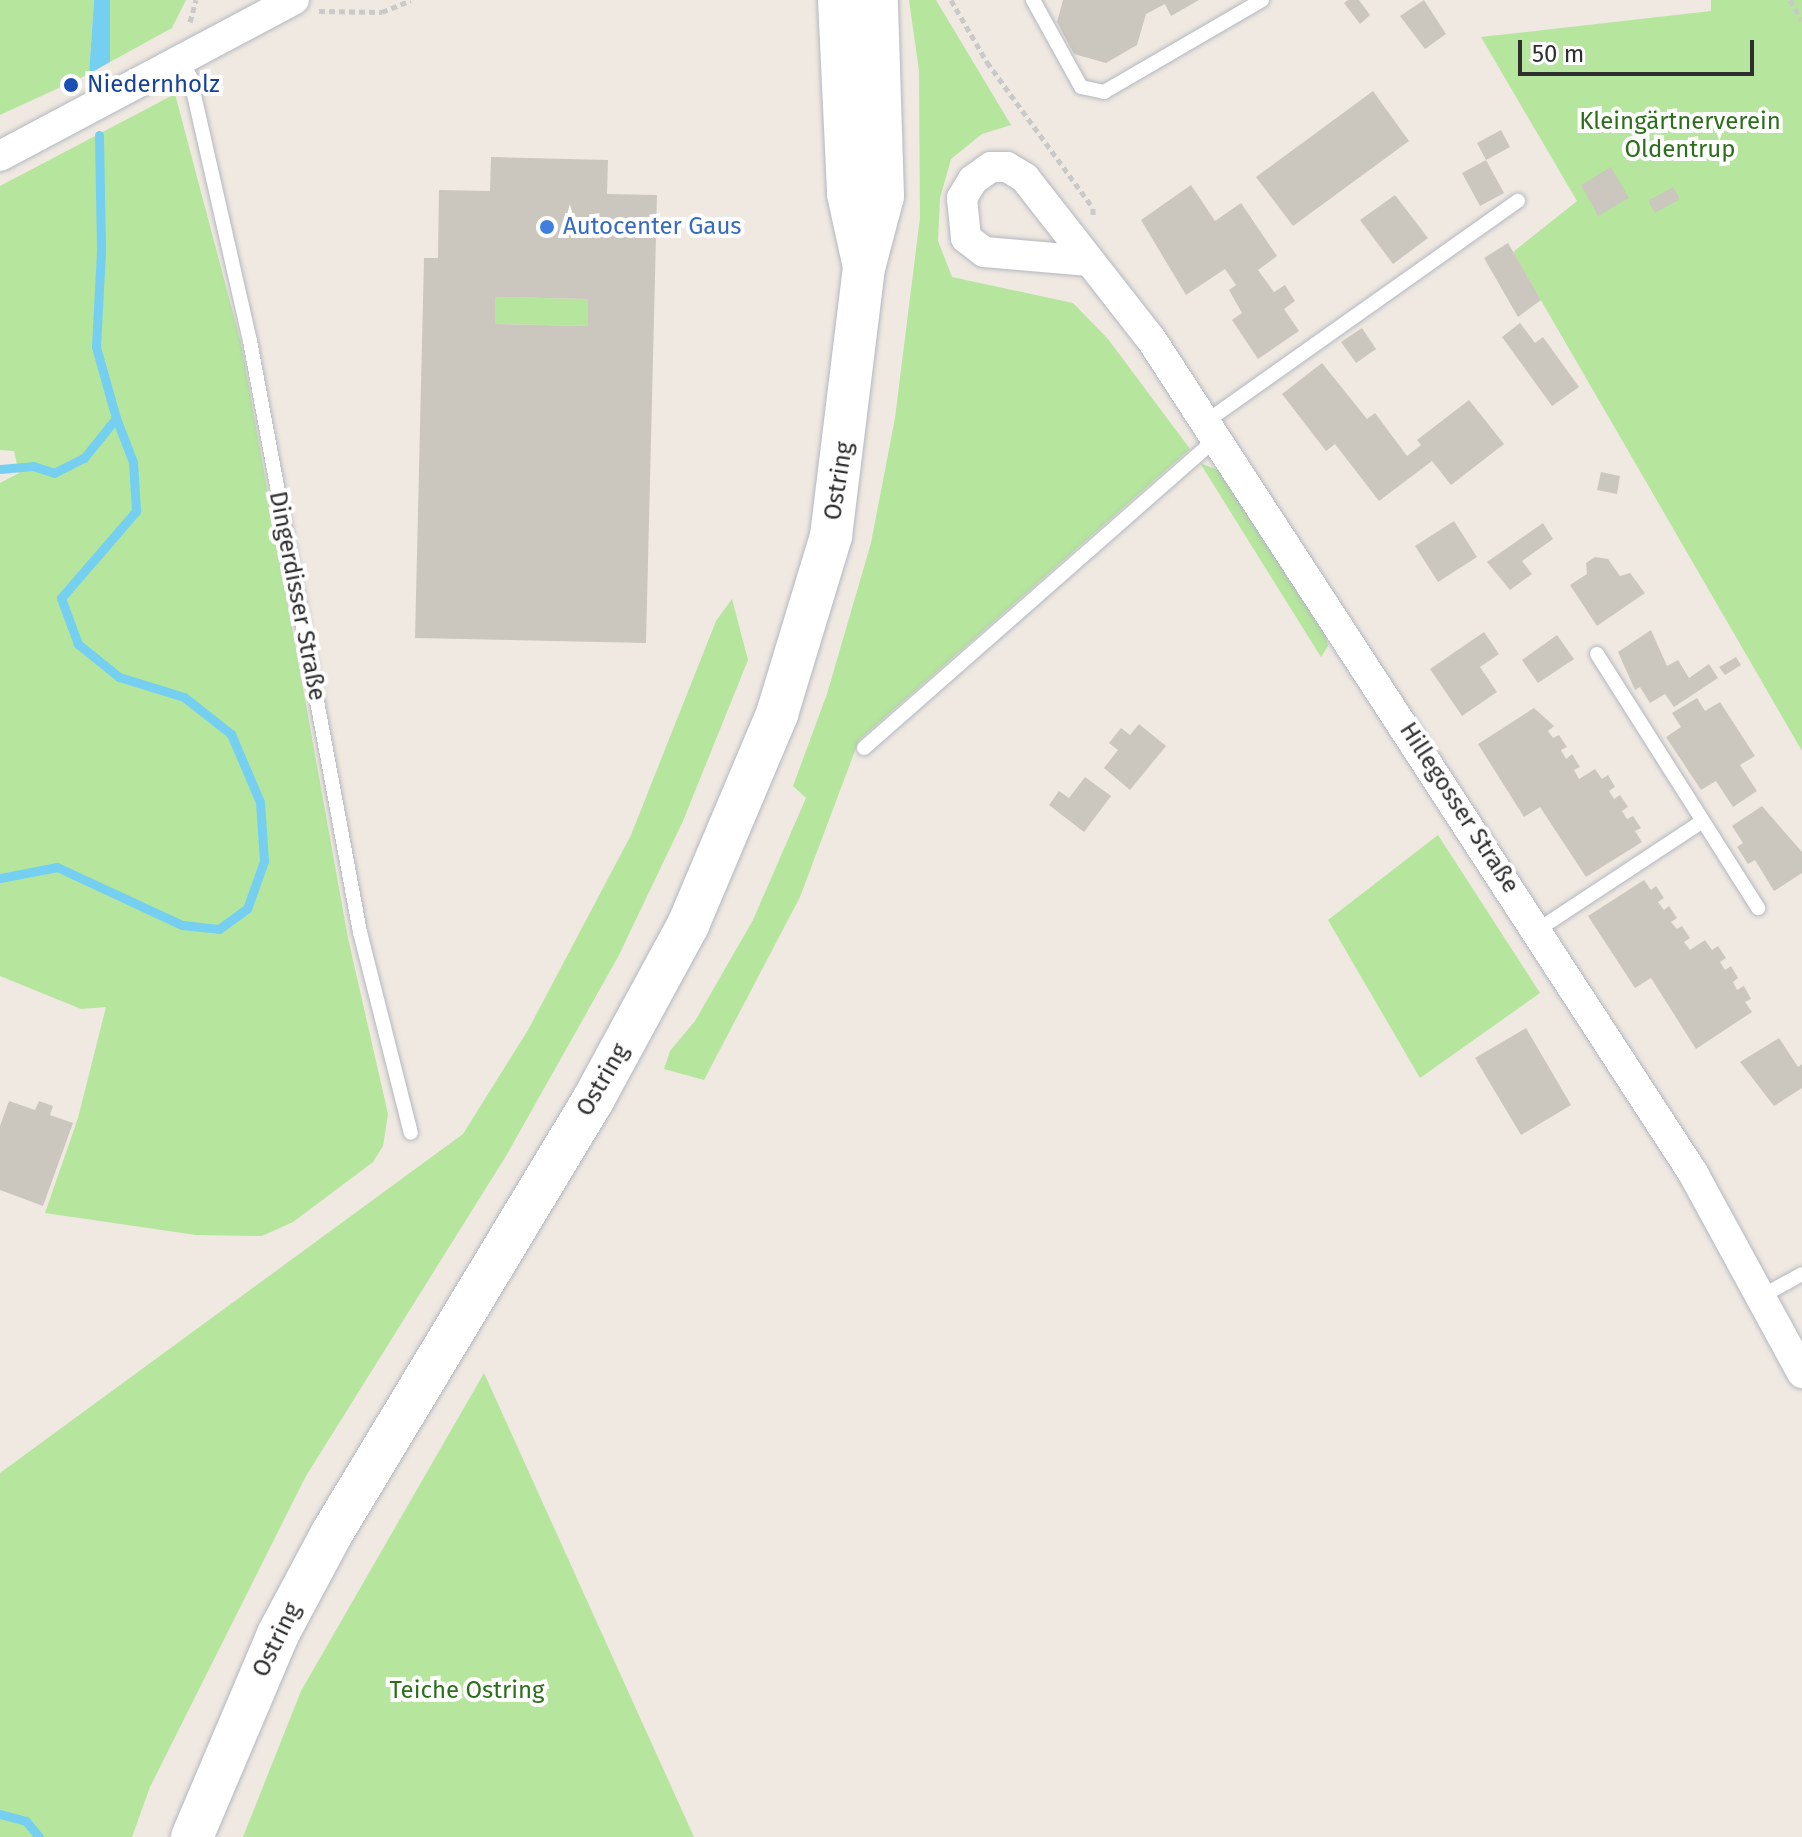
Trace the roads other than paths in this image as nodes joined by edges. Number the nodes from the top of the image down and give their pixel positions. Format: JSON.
{"nodes":[{"id":1,"x":839,"y":0,"type":"edge"},
{"id":2,"x":877,"y":0,"type":"edge"},
{"id":3,"x":1033,"y":0,"type":"edge"},
{"id":4,"x":1262,"y":0,"type":"edge"},
{"id":5,"x":279,"y":4,"type":"edge"},
{"id":6,"x":181,"y":59,"type":"junction"},
{"id":7,"x":0,"y":156,"type":"edge"},
{"id":8,"x":1518,"y":201,"type":"dead end"},
{"id":9,"x":1089,"y":261,"type":"road end"},
{"id":10,"x":864,"y":268,"type":"junction"},
{"id":11,"x":1212,"y":429,"type":"junction"},
{"id":12,"x":1597,"y":654,"type":"dead end"},
{"id":13,"x":864,"y":748,"type":"dead end"},
{"id":14,"x":1703,"y":821,"type":"junction"},
{"id":15,"x":1758,"y":908,"type":"dead end"},
{"id":16,"x":1539,"y":929,"type":"junction"},
{"id":17,"x":411,"y":1133,"type":"dead end"},
{"id":18,"x":1802,"y":1274,"type":"edge"},
{"id":19,"x":1764,"y":1295,"type":"junction"},
{"id":20,"x":1802,"y":1373,"type":"edge"},
{"id":21,"x":192,"y":1837,"type":"edge"}],
"edges":[{"from":1,"to":10,"type":"main road","name":"Ostring"},
{"from":2,"to":10,"type":"main road","name":"Ostring"},
{"from":3,"to":4,"type":"lane"},
{"from":5,"to":6,"type":"street"},
{"from":6,"to":7,"type":"street"},
{"from":6,"to":17,"type":"lane","name":"Dingerdisser Straße"},
{"from":8,"to":11,"type":"lane"},
{"from":9,"to":11,"type":"street","name":"Hillegosser Straße"},
{"from":10,"to":21,"type":"main road","name":"Ostring"},
{"from":11,"to":13,"type":"lane"},
{"from":11,"to":16,"type":"street","name":"Hillegosser Straße"},
{"from":12,"to":14,"type":"lane"},
{"from":14,"to":15,"type":"lane"},
{"from":14,"to":16,"type":"lane"},
{"from":16,"to":19,"type":"street","name":"Hillegosser Straße"},
{"from":18,"to":19,"type":"lane"},
{"from":19,"to":20,"type":"street","name":"Hillegosser Straße"}]}
